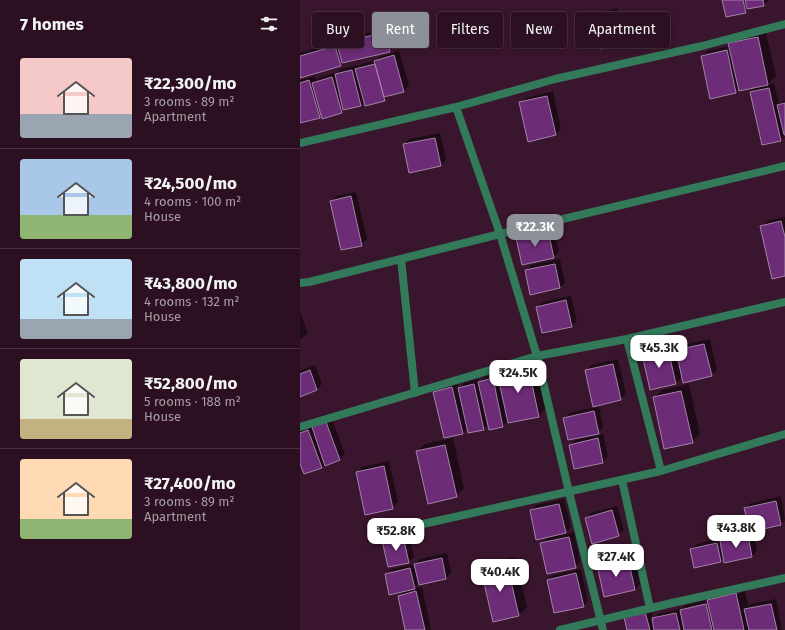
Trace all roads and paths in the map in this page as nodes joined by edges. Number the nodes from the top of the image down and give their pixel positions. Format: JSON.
{"nodes":[{"id":1,"x":785,"y":24,"type":"edge"},
{"id":2,"x":456,"y":107,"type":"junction"},
{"id":3,"x":300,"y":144,"type":"edge"},
{"id":4,"x":785,"y":166,"type":"edge"},
{"id":5,"x":500,"y":234,"type":"junction"},
{"id":6,"x":401,"y":259,"type":"junction"},
{"id":7,"x":300,"y":283,"type":"edge"},
{"id":8,"x":785,"y":302,"type":"edge"},
{"id":9,"x":627,"y":339,"type":"junction"},
{"id":10,"x":537,"y":356,"type":"junction"},
{"id":11,"x":415,"y":393,"type":"junction"},
{"id":12,"x":300,"y":427,"type":"edge"},
{"id":13,"x":785,"y":434,"type":"edge"},
{"id":14,"x":661,"y":471,"type":"junction"},
{"id":15,"x":622,"y":480,"type":"junction"},
{"id":16,"x":569,"y":492,"type":"junction"},
{"id":17,"x":378,"y":534,"type":"dead end"},
{"id":18,"x":785,"y":578,"type":"edge"},
{"id":19,"x":650,"y":608,"type":"junction"},
{"id":20,"x":600,"y":620,"type":"junction"},
{"id":21,"x":560,"y":630,"type":"edge"},
{"id":22,"x":603,"y":630,"type":"edge"}],
"edges":[{"from":1,"to":2,"type":"street"},
{"from":2,"to":3,"type":"street"},
{"from":2,"to":5,"type":"street"},
{"from":4,"to":5,"type":"street"},
{"from":5,"to":6,"type":"street"},
{"from":5,"to":10,"type":"street"},
{"from":6,"to":7,"type":"street"},
{"from":6,"to":11,"type":"street"},
{"from":8,"to":9,"type":"street"},
{"from":9,"to":10,"type":"street"},
{"from":9,"to":14,"type":"street"},
{"from":10,"to":11,"type":"street"},
{"from":10,"to":16,"type":"street"},
{"from":11,"to":12,"type":"street"},
{"from":13,"to":14,"type":"street"},
{"from":14,"to":15,"type":"street"},
{"from":15,"to":16,"type":"street"},
{"from":15,"to":19,"type":"street"},
{"from":16,"to":17,"type":"street"},
{"from":16,"to":20,"type":"street"},
{"from":18,"to":19,"type":"street"},
{"from":19,"to":20,"type":"street"},
{"from":20,"to":21,"type":"street"},
{"from":20,"to":22,"type":"street"}]}
